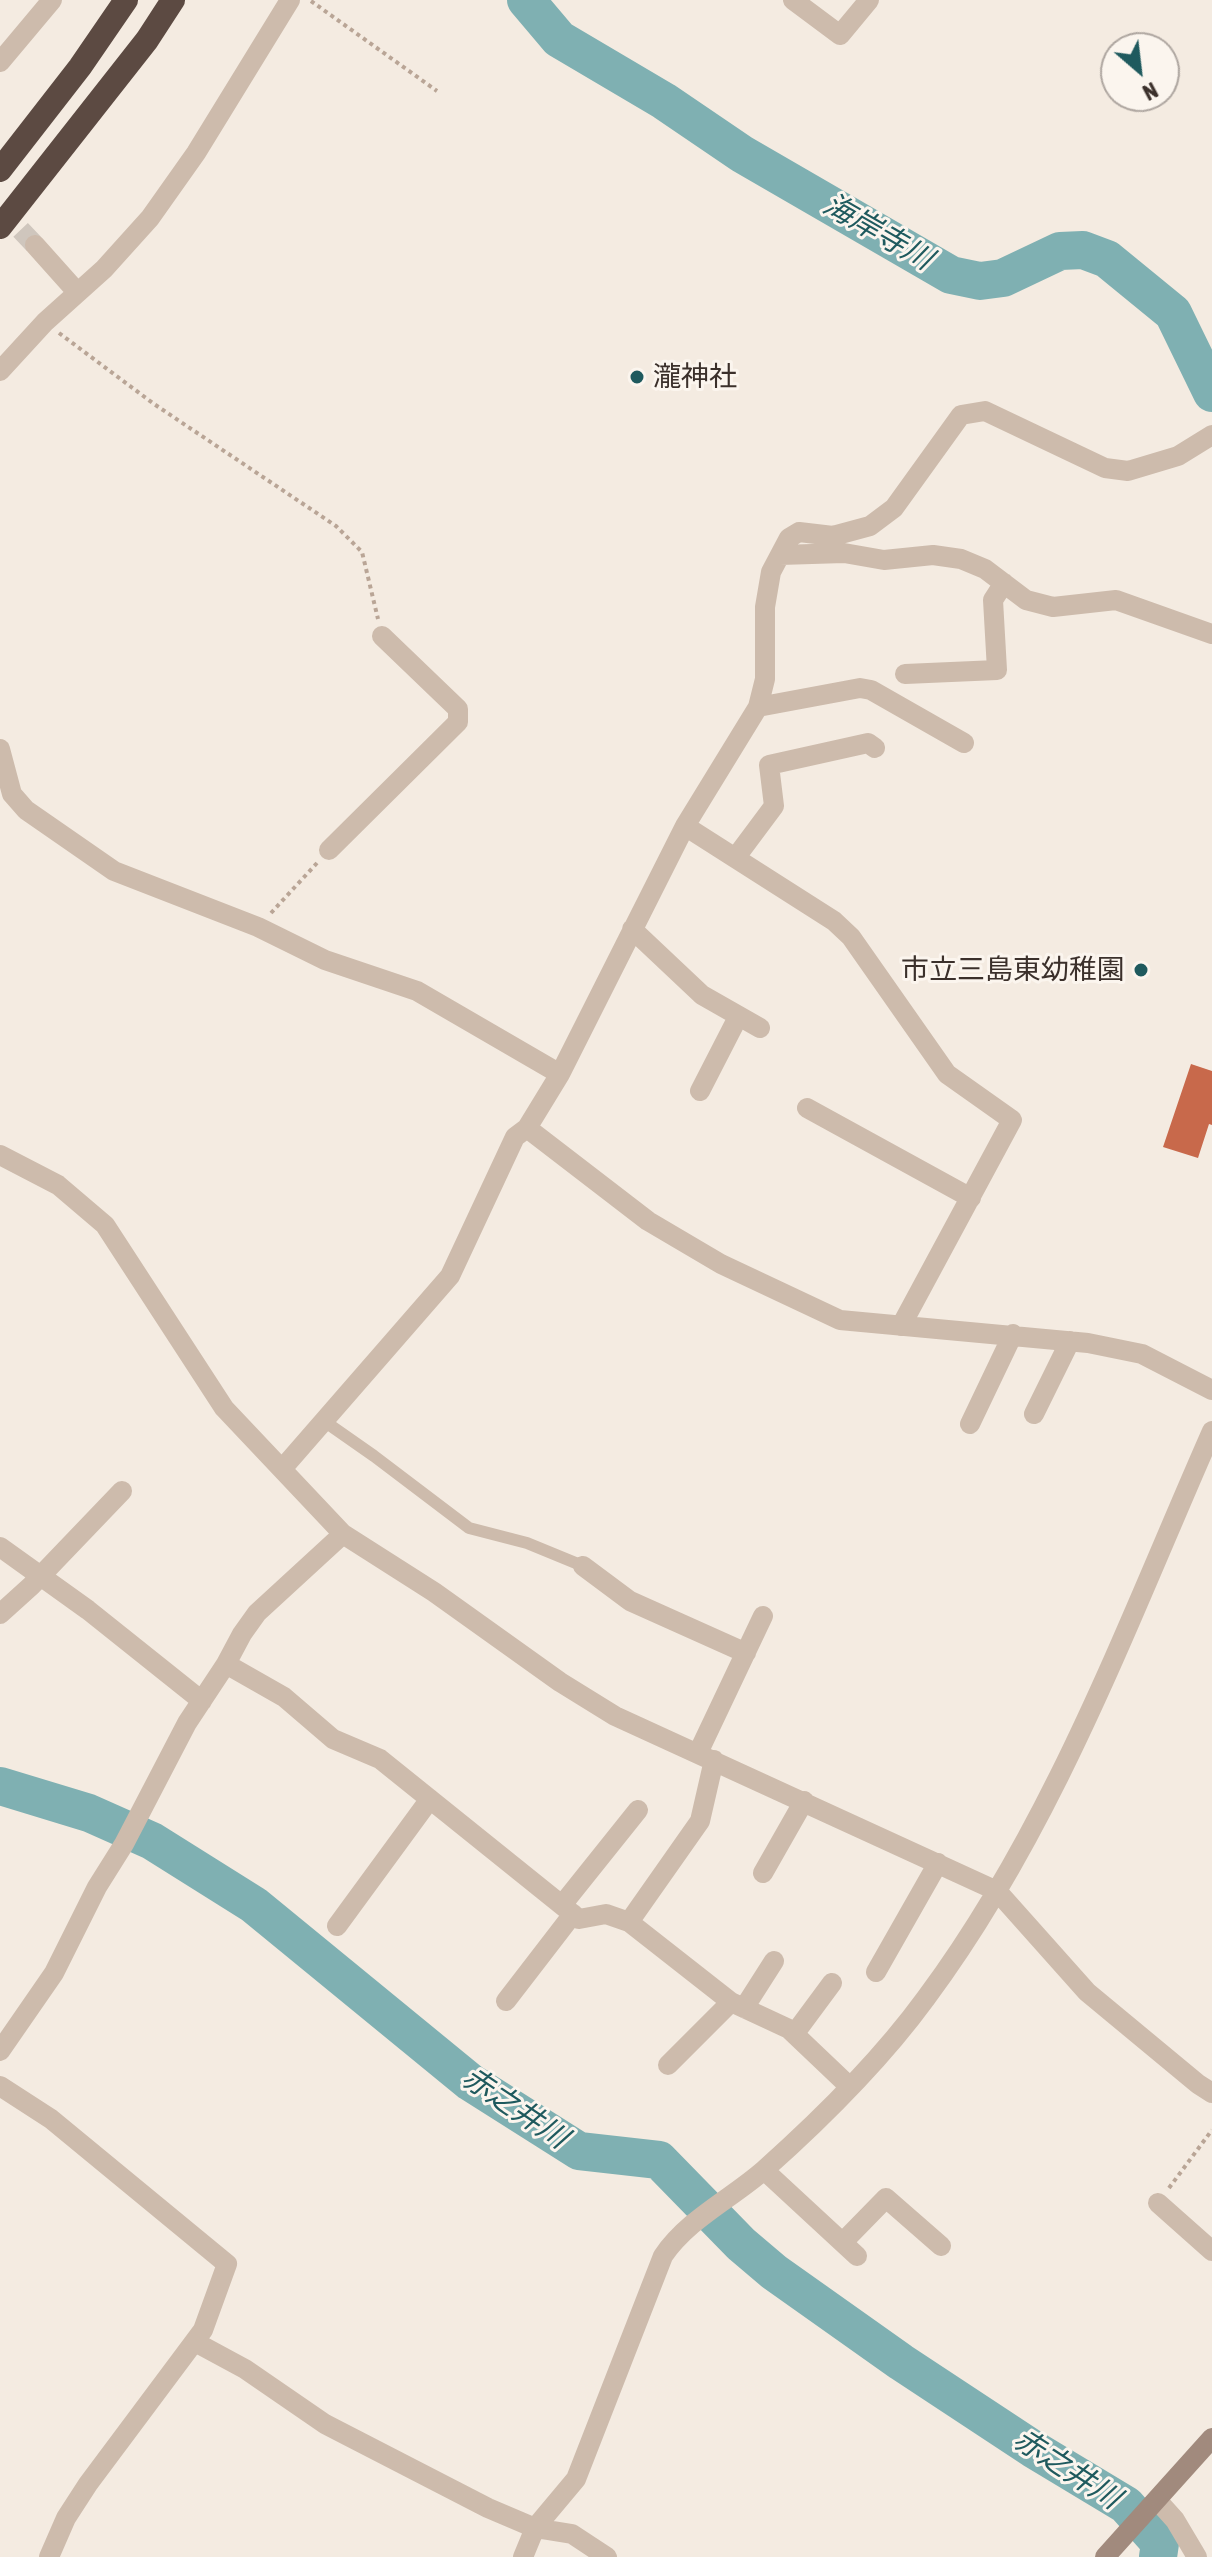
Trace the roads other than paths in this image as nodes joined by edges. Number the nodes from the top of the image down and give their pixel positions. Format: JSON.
{"nodes":[{"id":1,"x":52,"y":0,"type":"edge"},
{"id":2,"x":126,"y":0,"type":"edge"},
{"id":3,"x":173,"y":0,"type":"edge"},
{"id":4,"x":290,"y":0,"type":"edge"},
{"id":5,"x":793,"y":0,"type":"edge"},
{"id":6,"x":869,"y":0,"type":"edge"},
{"id":7,"x":0,"y":62,"type":"edge"},
{"id":8,"x":0,"y":170,"type":"edge"},
{"id":9,"x":0,"y":227,"type":"edge"},
{"id":10,"x":35,"y":245,"type":"tunnel mouth"},
{"id":11,"x":77,"y":292,"type":"junction"},
{"id":12,"x":0,"y":371,"type":"edge"},
{"id":13,"x":1212,"y":435,"type":"edge"},
{"id":14,"x":780,"y":555,"type":"junction"},
{"id":15,"x":1004,"y":583,"type":"junction"},
{"id":16,"x":1212,"y":634,"type":"edge"},
{"id":17,"x":382,"y":636,"type":"road end"},
{"id":18,"x":905,"y":674,"type":"dead end"},
{"id":19,"x":758,"y":707,"type":"junction"},
{"id":20,"x":964,"y":743,"type":"dead end"},
{"id":21,"x":875,"y":748,"type":"dead end"},
{"id":22,"x":0,"y":749,"type":"edge"},
{"id":23,"x":685,"y":826,"type":"junction"},
{"id":24,"x":329,"y":850,"type":"road end"},
{"id":25,"x":736,"y":857,"type":"junction"},
{"id":26,"x":632,"y":929,"type":"junction"},
{"id":27,"x":738,"y":1017,"type":"junction"},
{"id":28,"x":760,"y":1028,"type":"dead end"},
{"id":29,"x":560,"y":1074,"type":"junction"},
{"id":30,"x":700,"y":1091,"type":"dead end"},
{"id":31,"x":807,"y":1108,"type":"dead end"},
{"id":32,"x":527,"y":1128,"type":"junction"},
{"id":33,"x":0,"y":1155,"type":"edge"},
{"id":34,"x":971,"y":1198,"type":"junction"},
{"id":35,"x":901,"y":1326,"type":"junction"},
{"id":36,"x":1013,"y":1334,"type":"junction"},
{"id":37,"x":1070,"y":1341,"type":"junction"},
{"id":38,"x":1212,"y":1390,"type":"edge"},
{"id":39,"x":1034,"y":1414,"type":"dead end"},
{"id":40,"x":324,"y":1421,"type":"junction"},
{"id":41,"x":970,"y":1424,"type":"dead end"},
{"id":42,"x":1212,"y":1431,"type":"edge"},
{"id":43,"x":282,"y":1469,"type":"junction"},
{"id":44,"x":122,"y":1491,"type":"dead end"},
{"id":45,"x":343,"y":1534,"type":"junction"},
{"id":46,"x":0,"y":1547,"type":"edge"},
{"id":47,"x":583,"y":1566,"type":"joint"},
{"id":48,"x":39,"y":1575,"type":"junction"},
{"id":49,"x":0,"y":1614,"type":"edge"},
{"id":50,"x":763,"y":1616,"type":"dead end"},
{"id":51,"x":746,"y":1653,"type":"junction"},
{"id":52,"x":226,"y":1664,"type":"junction"},
{"id":53,"x":202,"y":1701,"type":"junction"},
{"id":54,"x":706,"y":1757,"type":"junction"},
{"id":55,"x":430,"y":1799,"type":"junction"},
{"id":56,"x":804,"y":1801,"type":"junction"},
{"id":57,"x":638,"y":1810,"type":"dead end"},
{"id":58,"x":938,"y":1863,"type":"junction"},
{"id":59,"x":763,"y":1873,"type":"dead end"},
{"id":60,"x":997,"y":1891,"type":"junction"},
{"id":61,"x":567,"y":1910,"type":"junction"},
{"id":62,"x":629,"y":1922,"type":"junction"},
{"id":63,"x":337,"y":1926,"type":"dead end"},
{"id":64,"x":774,"y":1961,"type":"dead end"},
{"id":65,"x":876,"y":1972,"type":"dead end"},
{"id":66,"x":832,"y":1983,"type":"dead end"},
{"id":67,"x":506,"y":2001,"type":"dead end"},
{"id":68,"x":737,"y":2005,"type":"junction"},
{"id":69,"x":795,"y":2033,"type":"junction"},
{"id":70,"x":0,"y":2051,"type":"edge"},
{"id":71,"x":668,"y":2065,"type":"dead end"},
{"id":72,"x":0,"y":2086,"type":"edge"},
{"id":73,"x":850,"y":2087,"type":"junction"},
{"id":74,"x":1212,"y":2093,"type":"edge"},
{"id":75,"x":764,"y":2170,"type":"junction"},
{"id":76,"x":1158,"y":2203,"type":"road end"},
{"id":77,"x":941,"y":2246,"type":"dead end"},
{"id":78,"x":1212,"y":2251,"type":"edge"},
{"id":79,"x":195,"y":2342,"type":"junction"},
{"id":80,"x":1212,"y":2438,"type":"edge"},
{"id":81,"x":1157,"y":2500,"type":"junction"},
{"id":82,"x":535,"y":2528,"type":"junction"},
{"id":83,"x":49,"y":2557,"type":"edge"},
{"id":84,"x":523,"y":2557,"type":"edge"},
{"id":85,"x":607,"y":2557,"type":"edge"},
{"id":86,"x":1105,"y":2557,"type":"edge"},
{"id":87,"x":1197,"y":2557,"type":"edge"}],
"edges":[{"from":1,"to":7,"type":"street"},
{"from":2,"to":8,"type":"highway"},
{"from":3,"to":9,"type":"highway"},
{"from":4,"to":11,"type":"street"},
{"from":5,"to":6,"type":"street"},
{"from":10,"to":11,"type":"street"},
{"from":11,"to":12,"type":"street"},
{"from":13,"to":14,"type":"street"},
{"from":14,"to":15,"type":"street"},
{"from":14,"to":19,"type":"street"},
{"from":15,"to":16,"type":"street"},
{"from":15,"to":18,"type":"street"},
{"from":17,"to":24,"type":"street"},
{"from":19,"to":20,"type":"street"},
{"from":19,"to":23,"type":"street"},
{"from":21,"to":25,"type":"street"},
{"from":22,"to":29,"type":"street"},
{"from":23,"to":25,"type":"street"},
{"from":23,"to":26,"type":"street"},
{"from":25,"to":34,"type":"street"},
{"from":26,"to":27,"type":"street"},
{"from":26,"to":29,"type":"street"},
{"from":27,"to":28,"type":"street"},
{"from":27,"to":30,"type":"street"},
{"from":29,"to":32,"type":"street"},
{"from":31,"to":34,"type":"street"},
{"from":32,"to":35,"type":"street"},
{"from":32,"to":40,"type":"street"},
{"from":33,"to":43,"type":"street"},
{"from":34,"to":35,"type":"street"},
{"from":35,"to":36,"type":"street"},
{"from":36,"to":37,"type":"street"},
{"from":36,"to":41,"type":"street"},
{"from":37,"to":38,"type":"street"},
{"from":37,"to":39,"type":"street"},
{"from":40,"to":43,"type":"street"},
{"from":40,"to":47,"type":"lane"},
{"from":42,"to":60,"type":"street"},
{"from":43,"to":45,"type":"street"},
{"from":44,"to":48,"type":"street"},
{"from":45,"to":52,"type":"street"},
{"from":45,"to":54,"type":"street"},
{"from":46,"to":48,"type":"street"},
{"from":47,"to":51,"type":"street"},
{"from":48,"to":49,"type":"street"},
{"from":48,"to":53,"type":"street"},
{"from":50,"to":51,"type":"street"},
{"from":51,"to":54,"type":"street"},
{"from":52,"to":53,"type":"street"},
{"from":52,"to":55,"type":"street"},
{"from":53,"to":70,"type":"street"},
{"from":54,"to":56,"type":"street"},
{"from":54,"to":62,"type":"street"},
{"from":55,"to":61,"type":"street"},
{"from":55,"to":63,"type":"street"},
{"from":56,"to":58,"type":"street"},
{"from":56,"to":59,"type":"street"},
{"from":57,"to":61,"type":"street"},
{"from":58,"to":60,"type":"street"},
{"from":58,"to":65,"type":"street"},
{"from":60,"to":73,"type":"street"},
{"from":60,"to":74,"type":"street"},
{"from":61,"to":62,"type":"street"},
{"from":61,"to":67,"type":"street"},
{"from":62,"to":68,"type":"street"},
{"from":64,"to":68,"type":"street"},
{"from":66,"to":69,"type":"street"},
{"from":68,"to":69,"type":"street"},
{"from":68,"to":71,"type":"street"},
{"from":69,"to":73,"type":"street"},
{"from":72,"to":79,"type":"street"},
{"from":73,"to":75,"type":"street"},
{"from":75,"to":77,"type":"street"},
{"from":75,"to":82,"type":"street"},
{"from":76,"to":78,"type":"street"},
{"from":79,"to":82,"type":"street"},
{"from":79,"to":83,"type":"street"},
{"from":80,"to":81,"type":"main road"},
{"from":81,"to":86,"type":"main road"},
{"from":81,"to":87,"type":"street"},
{"from":82,"to":84,"type":"street"},
{"from":82,"to":85,"type":"street"}]}
